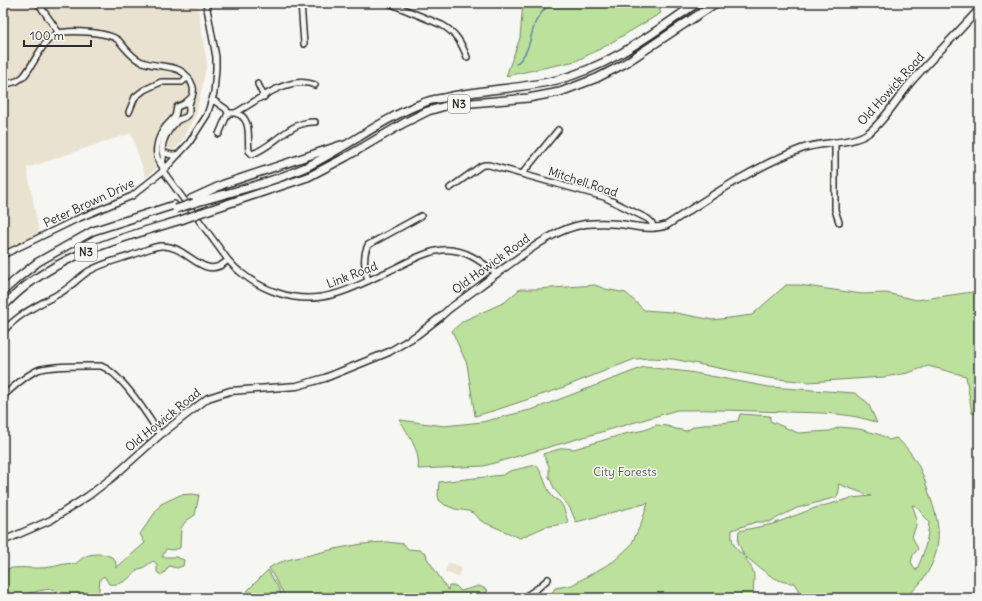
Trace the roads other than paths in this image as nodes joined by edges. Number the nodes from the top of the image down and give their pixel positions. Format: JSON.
{"nodes":[{"id":1,"x":38,"y":3,"type":"edge"},
{"id":2,"x":206,"y":3,"type":"edge"},
{"id":3,"x":301,"y":3,"type":"edge"},
{"id":4,"x":389,"y":3,"type":"edge"},
{"id":5,"x":697,"y":3,"type":"edge"},
{"id":6,"x":716,"y":3,"type":"edge"},
{"id":7,"x":979,"y":9,"type":"edge"},
{"id":8,"x":59,"y":33,"type":"junction"},
{"id":9,"x":304,"y":44,"type":"dead end"},
{"id":10,"x":467,"y":57,"type":"dead end"},
{"id":11,"x":188,"y":77,"type":"junction"},
{"id":12,"x":258,"y":84,"type":"dead end"},
{"id":13,"x":3,"y":85,"type":"edge"},
{"id":14,"x":315,"y":85,"type":"dead end"},
{"id":15,"x":193,"y":96,"type":"junction"},
{"id":16,"x":264,"y":97,"type":"junction"},
{"id":17,"x":213,"y":100,"type":"junction"},
{"id":18,"x":129,"y":112,"type":"dead end"},
{"id":19,"x":228,"y":113,"type":"junction"},
{"id":20,"x":235,"y":113,"type":"junction"},
{"id":21,"x":315,"y":122,"type":"dead end"},
{"id":22,"x":558,"y":130,"type":"dead end"},
{"id":23,"x":369,"y":132,"type":"junction"},
{"id":24,"x":220,"y":134,"type":"dead end"},
{"id":25,"x":835,"y":142,"type":"junction"},
{"id":26,"x":162,"y":151,"type":"junction"},
{"id":27,"x":179,"y":154,"type":"junction"},
{"id":28,"x":161,"y":165,"type":"junction"},
{"id":29,"x":163,"y":171,"type":"junction"},
{"id":30,"x":522,"y":174,"type":"junction"},
{"id":31,"x":450,"y":188,"type":"dead end"},
{"id":32,"x":192,"y":201,"type":"junction"},
{"id":33,"x":421,"y":216,"type":"dead end"},
{"id":34,"x":838,"y":222,"type":"dead end"},
{"id":35,"x":653,"y":228,"type":"junction"},
{"id":36,"x":3,"y":255,"type":"edge"},
{"id":37,"x":228,"y":260,"type":"junction"},
{"id":38,"x":496,"y":274,"type":"junction"},
{"id":39,"x":368,"y":281,"type":"junction"},
{"id":40,"x":3,"y":292,"type":"edge"},
{"id":41,"x":3,"y":307,"type":"edge"},
{"id":42,"x":3,"y":332,"type":"edge"},
{"id":43,"x":21,"y":380,"type":"junction"},
{"id":44,"x":3,"y":391,"type":"edge"},
{"id":45,"x":3,"y":396,"type":"edge"},
{"id":46,"x":160,"y":435,"type":"junction"},
{"id":47,"x":3,"y":541,"type":"edge"},
{"id":48,"x":548,"y":579,"type":"dead end"},
{"id":49,"x":523,"y":598,"type":"edge"}],
"edges":[{"from":1,"to":8,"type":"street"},
{"from":2,"to":17,"type":"street","name":"Peter Brown Drive"},
{"from":3,"to":9,"type":"street"},
{"from":4,"to":10,"type":"street"},
{"from":5,"to":23,"type":"highway","number":"N3"},
{"from":6,"to":41,"type":"highway","number":"N3","bridge":true},
{"from":7,"to":25,"type":"main road","name":"Old Howick Road"},
{"from":8,"to":11,"type":"street"},
{"from":8,"to":13,"type":"street"},
{"from":11,"to":15,"type":"street"},
{"from":11,"to":18,"type":"street"},
{"from":12,"to":16,"type":"street"},
{"from":14,"to":16,"type":"street"},
{"from":15,"to":26,"type":"street"},
{"from":15,"to":28,"type":"street"},
{"from":16,"to":20,"type":"street"},
{"from":17,"to":19,"type":"street"},
{"from":17,"to":27,"type":"street","name":"Peter Brown Drive"},
{"from":19,"to":20,"type":"street"},
{"from":19,"to":24,"type":"street"},
{"from":20,"to":21,"type":"street"},
{"from":22,"to":30,"type":"street","name":"Mitchell Road"},
{"from":23,"to":32,"type":"highway"},
{"from":23,"to":32,"type":"highway","number":"N3"},
{"from":25,"to":34,"type":"street"},
{"from":25,"to":35,"type":"main road","name":"Old Howick Road"},
{"from":26,"to":27,"type":"street"},
{"from":26,"to":28,"type":"street"},
{"from":27,"to":29,"type":"street","name":"Peter Brown Drive"},
{"from":28,"to":29,"type":"street","name":"Link Road"},
{"from":29,"to":36,"type":"street","name":"Peter Brown Drive"},
{"from":29,"to":37,"type":"street","name":"Link Road"},
{"from":30,"to":31,"type":"street","name":"Mitchell Road"},
{"from":30,"to":35,"type":"street","name":"Mitchell Road"},
{"from":32,"to":40,"type":"highway","number":"N3","bridge":true},
{"from":33,"to":39,"type":"street"},
{"from":35,"to":38,"type":"main road","name":"Old Howick Road"},
{"from":37,"to":39,"type":"street","name":"Link Road"},
{"from":37,"to":42,"type":"street"},
{"from":38,"to":39,"type":"street","name":"Link Road"},
{"from":38,"to":46,"type":"main road","name":"Old Howick Road"},
{"from":43,"to":44,"type":"street"},
{"from":43,"to":45,"type":"street"},
{"from":43,"to":46,"type":"street"},
{"from":46,"to":47,"type":"main road","name":"Old Howick Road"},
{"from":48,"to":49,"type":"street"}]}
